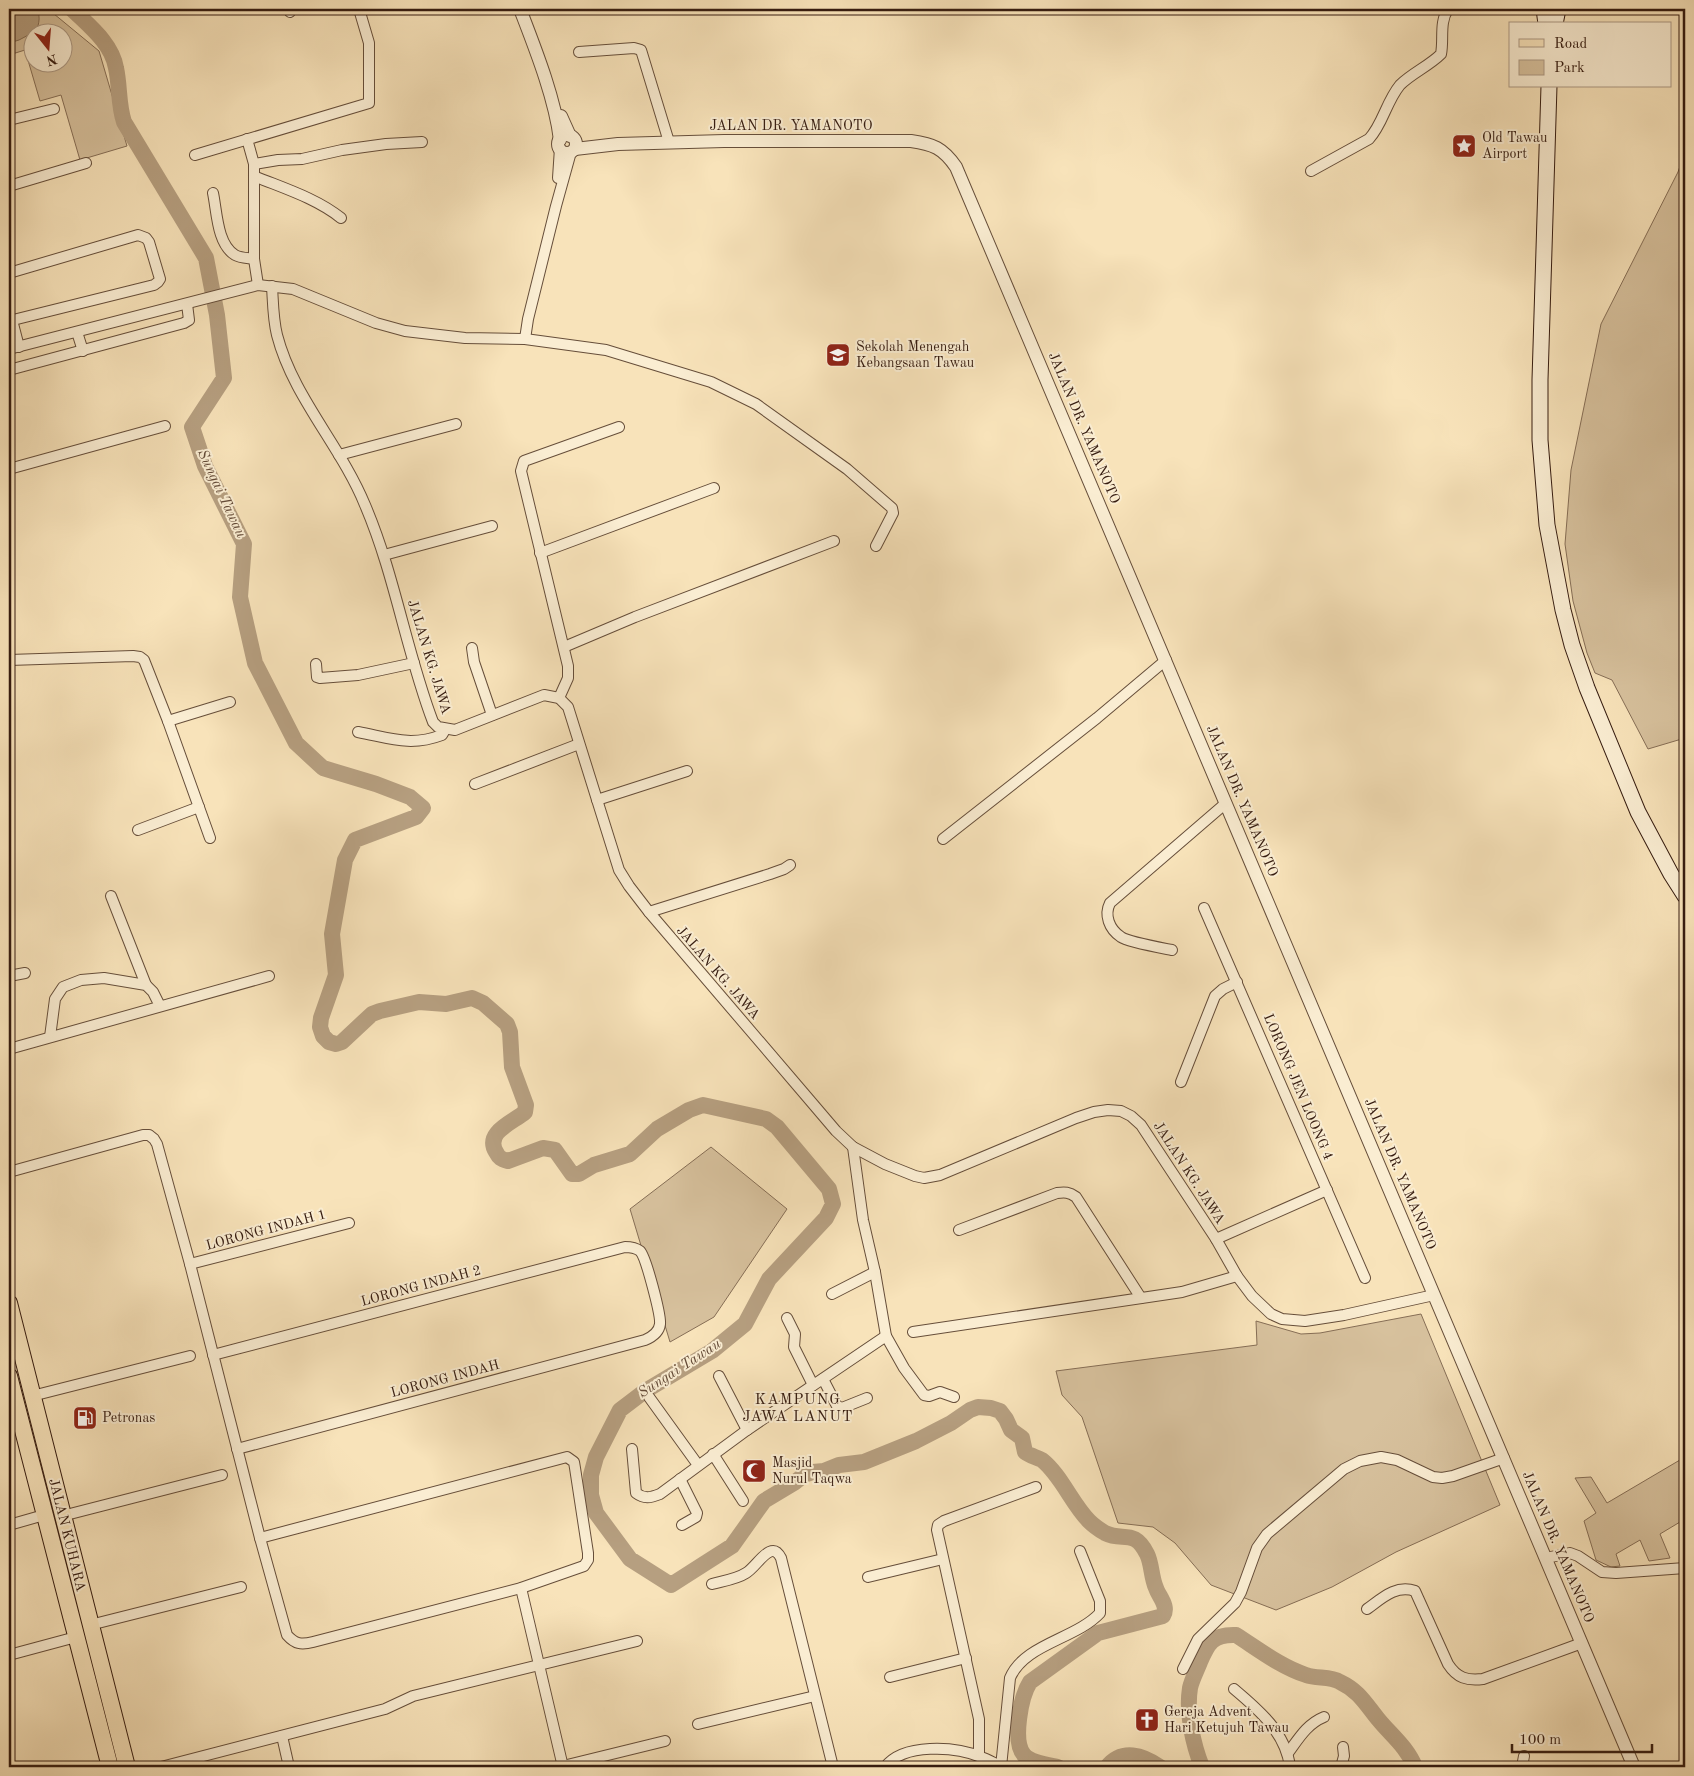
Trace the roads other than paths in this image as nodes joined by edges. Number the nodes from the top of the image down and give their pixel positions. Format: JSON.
{"nodes":[{"id":1,"x":359,"y":9,"type":"edge"},
{"id":2,"x":520,"y":9,"type":"edge"},
{"id":3,"x":1448,"y":9,"type":"edge"},
{"id":4,"x":1544,"y":9,"type":"edge"},
{"id":5,"x":1558,"y":9,"type":"edge"},
{"id":6,"x":1546,"y":22,"type":"edge"},
{"id":7,"x":1555,"y":22,"type":"edge"},
{"id":8,"x":579,"y":52,"type":"dead end"},
{"id":9,"x":1549,"y":88,"type":"edge"},
{"id":10,"x":54,"y":108,"type":"dead end"},
{"id":11,"x":9,"y":120,"type":"edge"},
{"id":12,"x":247,"y":139,"type":"junction"},
{"id":13,"x":422,"y":142,"type":"dead end"},
{"id":14,"x":669,"y":142,"type":"junction"},
{"id":15,"x":568,"y":144,"type":"junction"},
{"id":16,"x":194,"y":155,"type":"dead end"},
{"id":17,"x":86,"y":163,"type":"dead end"},
{"id":18,"x":254,"y":164,"type":"junction"},
{"id":19,"x":1311,"y":171,"type":"dead end"},
{"id":20,"x":254,"y":176,"type":"junction"},
{"id":21,"x":9,"y":186,"type":"edge"},
{"id":22,"x":213,"y":193,"type":"dead end"},
{"id":23,"x":340,"y":218,"type":"dead end"},
{"id":24,"x":254,"y":259,"type":"junction"},
{"id":25,"x":9,"y":272,"type":"edge"},
{"id":26,"x":258,"y":285,"type":"junction"},
{"id":27,"x":272,"y":286,"type":"junction"},
{"id":28,"x":186,"y":304,"type":"junction"},
{"id":29,"x":10,"y":320,"type":"edge"},
{"id":30,"x":77,"y":332,"type":"junction"},
{"id":31,"x":525,"y":339,"type":"junction"},
{"id":32,"x":14,"y":348,"type":"edge"},
{"id":33,"x":83,"y":351,"type":"junction"},
{"id":34,"x":9,"y":370,"type":"edge"},
{"id":35,"x":456,"y":424,"type":"dead end"},
{"id":36,"x":165,"y":426,"type":"dead end"},
{"id":37,"x":619,"y":427,"type":"dead end"},
{"id":38,"x":339,"y":455,"type":"junction"},
{"id":39,"x":9,"y":469,"type":"edge"},
{"id":40,"x":714,"y":488,"type":"dead end"},
{"id":41,"x":492,"y":526,"type":"dead end"},
{"id":42,"x":834,"y":541,"type":"dead end"},
{"id":43,"x":876,"y":546,"type":"dead end"},
{"id":44,"x":540,"y":553,"type":"junction"},
{"id":45,"x":384,"y":555,"type":"junction"},
{"id":46,"x":564,"y":647,"type":"junction"},
{"id":47,"x":472,"y":648,"type":"dead end"},
{"id":48,"x":9,"y":660,"type":"edge"},
{"id":49,"x":1166,"y":660,"type":"junction"},
{"id":50,"x":414,"y":663,"type":"junction"},
{"id":51,"x":316,"y":664,"type":"dead end"},
{"id":52,"x":559,"y":698,"type":"junction"},
{"id":53,"x":230,"y":702,"type":"dead end"},
{"id":54,"x":492,"y":716,"type":"junction"},
{"id":55,"x":168,"y":721,"type":"junction"},
{"id":56,"x":445,"y":730,"type":"junction"},
{"id":57,"x":358,"y":732,"type":"dead end"},
{"id":58,"x":579,"y":744,"type":"junction"},
{"id":59,"x":687,"y":771,"type":"dead end"},
{"id":60,"x":475,"y":784,"type":"dead end"},
{"id":61,"x":597,"y":800,"type":"junction"},
{"id":62,"x":1226,"y":803,"type":"junction"},
{"id":63,"x":199,"y":807,"type":"junction"},
{"id":64,"x":138,"y":830,"type":"dead end"},
{"id":65,"x":210,"y":838,"type":"dead end"},
{"id":66,"x":943,"y":839,"type":"dead end"},
{"id":67,"x":790,"y":865,"type":"dead end"},
{"id":68,"x":111,"y":896,"type":"dead end"},
{"id":69,"x":1685,"y":896,"type":"edge"},
{"id":70,"x":1204,"y":908,"type":"dead end"},
{"id":71,"x":648,"y":912,"type":"junction"},
{"id":72,"x":1172,"y":950,"type":"dead end"},
{"id":73,"x":25,"y":972,"type":"dead end"},
{"id":74,"x":9,"y":976,"type":"edge"},
{"id":75,"x":269,"y":976,"type":"dead end"},
{"id":76,"x":1237,"y":982,"type":"junction"},
{"id":77,"x":146,"y":984,"type":"junction"},
{"id":78,"x":160,"y":1006,"type":"junction"},
{"id":79,"x":50,"y":1037,"type":"junction"},
{"id":80,"x":9,"y":1049,"type":"edge"},
{"id":81,"x":1181,"y":1082,"type":"dead end"},
{"id":82,"x":853,"y":1147,"type":"junction"},
{"id":83,"x":9,"y":1172,"type":"edge"},
{"id":84,"x":1327,"y":1190,"type":"junction"},
{"id":85,"x":349,"y":1223,"type":"dead end"},
{"id":86,"x":959,"y":1230,"type":"dead end"},
{"id":87,"x":1216,"y":1239,"type":"junction"},
{"id":88,"x":637,"y":1249,"type":"joint"},
{"id":89,"x":190,"y":1264,"type":"junction"},
{"id":90,"x":875,"y":1272,"type":"junction"},
{"id":91,"x":1237,"y":1276,"type":"junction"},
{"id":92,"x":1365,"y":1278,"type":"dead end"},
{"id":93,"x":832,"y":1294,"type":"dead end"},
{"id":94,"x":1434,"y":1294,"type":"junction"},
{"id":95,"x":1141,"y":1298,"type":"junction"},
{"id":96,"x":9,"y":1303,"type":"edge"},
{"id":97,"x":788,"y":1318,"type":"dead end"},
{"id":98,"x":913,"y":1332,"type":"dead end"},
{"id":99,"x":886,"y":1336,"type":"junction"},
{"id":100,"x":213,"y":1355,"type":"junction"},
{"id":101,"x":190,"y":1356,"type":"dead end"},
{"id":102,"x":9,"y":1376,"type":"edge"},
{"id":103,"x":719,"y":1376,"type":"dead end"},
{"id":104,"x":823,"y":1379,"type":"junction"},
{"id":105,"x":813,"y":1385,"type":"junction"},
{"id":106,"x":32,"y":1396,"type":"junction"},
{"id":107,"x":649,"y":1397,"type":"dead end"},
{"id":108,"x":954,"y":1397,"type":"dead end"},
{"id":109,"x":867,"y":1398,"type":"dead end"},
{"id":110,"x":13,"y":1414,"type":"edge"},
{"id":111,"x":748,"y":1430,"type":"junction"},
{"id":112,"x":237,"y":1449,"type":"junction"},
{"id":113,"x":632,"y":1449,"type":"dead end"},
{"id":114,"x":713,"y":1454,"type":"junction"},
{"id":115,"x":1504,"y":1458,"type":"junction"},
{"id":116,"x":698,"y":1465,"type":"junction"},
{"id":117,"x":222,"y":1475,"type":"dead end"},
{"id":118,"x":680,"y":1479,"type":"junction"},
{"id":119,"x":1036,"y":1487,"type":"dead end"},
{"id":120,"x":743,"y":1502,"type":"dead end"},
{"id":121,"x":44,"y":1515,"type":"junction"},
{"id":122,"x":62,"y":1516,"type":"junction"},
{"id":123,"x":9,"y":1525,"type":"edge"},
{"id":124,"x":682,"y":1526,"type":"dead end"},
{"id":125,"x":260,"y":1538,"type":"junction"},
{"id":126,"x":1080,"y":1551,"type":"dead end"},
{"id":127,"x":943,"y":1558,"type":"junction"},
{"id":128,"x":1546,"y":1558,"type":"junction"},
{"id":129,"x":1685,"y":1568,"type":"edge"},
{"id":130,"x":868,"y":1577,"type":"dead end"},
{"id":131,"x":712,"y":1584,"type":"dead end"},
{"id":132,"x":241,"y":1587,"type":"dead end"},
{"id":133,"x":521,"y":1588,"type":"junction"},
{"id":134,"x":1367,"y":1609,"type":"dead end"},
{"id":135,"x":90,"y":1625,"type":"junction"},
{"id":136,"x":76,"y":1637,"type":"junction"},
{"id":137,"x":637,"y":1641,"type":"dead end"},
{"id":138,"x":1582,"y":1643,"type":"junction"},
{"id":139,"x":9,"y":1654,"type":"edge"},
{"id":140,"x":966,"y":1658,"type":"junction"},
{"id":141,"x":539,"y":1665,"type":"junction"},
{"id":142,"x":1184,"y":1669,"type":"dead end"},
{"id":143,"x":890,"y":1677,"type":"dead end"},
{"id":144,"x":1234,"y":1689,"type":"dead end"},
{"id":145,"x":815,"y":1696,"type":"junction"},
{"id":146,"x":1324,"y":1717,"type":"dead end"},
{"id":147,"x":698,"y":1724,"type":"dead end"},
{"id":148,"x":282,"y":1736,"type":"junction"},
{"id":149,"x":665,"y":1741,"type":"dead end"},
{"id":150,"x":1343,"y":1747,"type":"dead end"},
{"id":151,"x":1288,"y":1753,"type":"junction"},
{"id":152,"x":979,"y":1756,"type":"junction"},
{"id":153,"x":1524,"y":1756,"type":"dead end"},
{"id":154,"x":198,"y":1763,"type":"edge"},
{"id":155,"x":563,"y":1766,"type":"edge"},
{"id":156,"x":110,"y":1767,"type":"edge"},
{"id":157,"x":127,"y":1767,"type":"edge"},
{"id":158,"x":161,"y":1767,"type":"edge"},
{"id":159,"x":289,"y":1767,"type":"edge"},
{"id":160,"x":833,"y":1767,"type":"edge"},
{"id":161,"x":885,"y":1767,"type":"edge"},
{"id":162,"x":1002,"y":1767,"type":"edge"},
{"id":163,"x":1290,"y":1767,"type":"edge"},
{"id":164,"x":1341,"y":1767,"type":"edge"},
{"id":165,"x":1522,"y":1767,"type":"edge"},
{"id":166,"x":1634,"y":1767,"type":"edge"}],
"edges":[{"from":1,"to":12,"type":"street"},
{"from":2,"to":15,"type":"street"},
{"from":3,"to":19,"type":"street"},
{"from":4,"to":6,"type":"main road"},
{"from":5,"to":7,"type":"main road"},
{"from":8,"to":14,"type":"street"},
{"from":9,"to":69,"type":"main road"},
{"from":10,"to":11,"type":"street"},
{"from":12,"to":16,"type":"street"},
{"from":12,"to":18,"type":"street"},
{"from":13,"to":18,"type":"street"},
{"from":14,"to":15,"type":"street","name":"JALAN DR. YAMANOTO"},
{"from":14,"to":49,"type":"street","name":"JALAN DR. YAMANOTO"},
{"from":15,"to":31,"type":"street"},
{"from":17,"to":21,"type":"street"},
{"from":18,"to":20,"type":"street"},
{"from":20,"to":23,"type":"street"},
{"from":20,"to":24,"type":"street"},
{"from":22,"to":24,"type":"street"},
{"from":24,"to":26,"type":"street"},
{"from":25,"to":29,"type":"street"},
{"from":26,"to":27,"type":"street"},
{"from":26,"to":28,"type":"street"},
{"from":27,"to":31,"type":"street"},
{"from":27,"to":38,"type":"street","name":"JALAN KG. JAWA"},
{"from":28,"to":30,"type":"street"},
{"from":28,"to":33,"type":"street"},
{"from":29,"to":32,"type":"street"},
{"from":30,"to":32,"type":"street"},
{"from":30,"to":33,"type":"street"},
{"from":31,"to":43,"type":"street"},
{"from":33,"to":34,"type":"street"},
{"from":35,"to":38,"type":"street"},
{"from":36,"to":39,"type":"street"},
{"from":37,"to":44,"type":"street"},
{"from":38,"to":45,"type":"street","name":"JALAN KG. JAWA"},
{"from":40,"to":44,"type":"street"},
{"from":41,"to":45,"type":"street"},
{"from":42,"to":46,"type":"street"},
{"from":44,"to":46,"type":"street"},
{"from":45,"to":50,"type":"street","name":"JALAN KG. JAWA"},
{"from":46,"to":52,"type":"street"},
{"from":47,"to":54,"type":"street"},
{"from":48,"to":55,"type":"street"},
{"from":49,"to":62,"type":"street","name":"JALAN DR. YAMANOTO"},
{"from":49,"to":66,"type":"street"},
{"from":50,"to":51,"type":"street"},
{"from":50,"to":56,"type":"street","name":"JALAN KG. JAWA"},
{"from":52,"to":54,"type":"street","name":"JALAN KG. JAWA"},
{"from":52,"to":58,"type":"street","name":"JALAN KG. JAWA"},
{"from":53,"to":55,"type":"street"},
{"from":54,"to":56,"type":"street","name":"JALAN KG. JAWA"},
{"from":55,"to":63,"type":"street"},
{"from":56,"to":57,"type":"street"},
{"from":58,"to":60,"type":"street"},
{"from":58,"to":61,"type":"street","name":"JALAN KG. JAWA"},
{"from":59,"to":61,"type":"street"},
{"from":61,"to":71,"type":"street","name":"JALAN KG. JAWA"},
{"from":62,"to":72,"type":"street"},
{"from":62,"to":94,"type":"street","name":"JALAN DR. YAMANOTO"},
{"from":63,"to":64,"type":"street"},
{"from":63,"to":65,"type":"street"},
{"from":67,"to":71,"type":"street"},
{"from":68,"to":77,"type":"street"},
{"from":70,"to":76,"type":"street","name":"LORONG JEN LOONG 4"},
{"from":71,"to":82,"type":"street","name":"JALAN KG. JAWA"},
{"from":73,"to":74,"type":"street"},
{"from":75,"to":78,"type":"street"},
{"from":76,"to":81,"type":"street"},
{"from":76,"to":84,"type":"street","name":"LORONG JEN LOONG 4"},
{"from":77,"to":78,"type":"street"},
{"from":77,"to":79,"type":"street"},
{"from":78,"to":79,"type":"street"},
{"from":79,"to":80,"type":"street"},
{"from":82,"to":87,"type":"street","name":"JALAN KG. JAWA"},
{"from":82,"to":90,"type":"street"},
{"from":83,"to":89,"type":"street"},
{"from":84,"to":87,"type":"street"},
{"from":84,"to":92,"type":"street","name":"LORONG JEN LOONG 4"},
{"from":85,"to":89,"type":"street","name":"LORONG INDAH 1"},
{"from":86,"to":95,"type":"street"},
{"from":87,"to":91,"type":"street","name":"JALAN KG. JAWA"},
{"from":88,"to":100,"type":"street","name":"LORONG INDAH 2"},
{"from":88,"to":112,"type":"street","name":"LORONG INDAH"},
{"from":89,"to":100,"type":"street"},
{"from":90,"to":93,"type":"street"},
{"from":90,"to":99,"type":"street"},
{"from":91,"to":94,"type":"street","name":"JALAN KG. JAWA"},
{"from":91,"to":95,"type":"street"},
{"from":94,"to":115,"type":"street","name":"JALAN DR. YAMANOTO"},
{"from":95,"to":98,"type":"street"},
{"from":96,"to":106,"type":"main road","name":"JALAN KUHARA"},
{"from":97,"to":105,"type":"street"},
{"from":99,"to":104,"type":"street"},
{"from":99,"to":108,"type":"street"},
{"from":100,"to":112,"type":"street"},
{"from":101,"to":106,"type":"street"},
{"from":102,"to":110,"type":"main road","name":"JALAN KUHARA"},
{"from":103,"to":111,"type":"street"},
{"from":104,"to":105,"type":"street"},
{"from":104,"to":109,"type":"street"},
{"from":105,"to":111,"type":"street"},
{"from":106,"to":122,"type":"main road","name":"JALAN KUHARA"},
{"from":107,"to":116,"type":"street"},
{"from":110,"to":121,"type":"main road","name":"JALAN KUHARA"},
{"from":111,"to":114,"type":"street"},
{"from":112,"to":125,"type":"street"},
{"from":113,"to":118,"type":"street"},
{"from":114,"to":116,"type":"street"},
{"from":114,"to":120,"type":"street"},
{"from":115,"to":128,"type":"street","name":"JALAN DR. YAMANOTO"},
{"from":115,"to":142,"type":"street"},
{"from":116,"to":118,"type":"street"},
{"from":117,"to":122,"type":"street"},
{"from":118,"to":124,"type":"street"},
{"from":119,"to":127,"type":"street"},
{"from":121,"to":123,"type":"street"},
{"from":121,"to":136,"type":"main road","name":"JALAN KUHARA"},
{"from":122,"to":135,"type":"main road","name":"JALAN KUHARA"},
{"from":125,"to":133,"type":"street"},
{"from":125,"to":133,"type":"street"},
{"from":126,"to":162,"type":"street"},
{"from":127,"to":130,"type":"street"},
{"from":127,"to":140,"type":"street"},
{"from":128,"to":129,"type":"street"},
{"from":128,"to":138,"type":"street","name":"JALAN DR. YAMANOTO"},
{"from":131,"to":145,"type":"street"},
{"from":132,"to":135,"type":"street"},
{"from":133,"to":141,"type":"street"},
{"from":134,"to":138,"type":"street"},
{"from":135,"to":157,"type":"main road","name":"JALAN KUHARA"},
{"from":136,"to":139,"type":"street"},
{"from":136,"to":156,"type":"main road","name":"JALAN KUHARA"},
{"from":137,"to":141,"type":"street"},
{"from":138,"to":166,"type":"street","name":"JALAN DR. YAMANOTO"},
{"from":140,"to":143,"type":"street"},
{"from":140,"to":152,"type":"street"},
{"from":141,"to":148,"type":"street"},
{"from":141,"to":155,"type":"street"},
{"from":144,"to":151,"type":"street"},
{"from":145,"to":147,"type":"street"},
{"from":145,"to":160,"type":"street"},
{"from":146,"to":151,"type":"street"},
{"from":148,"to":154,"type":"street"},
{"from":148,"to":159,"type":"street"},
{"from":149,"to":155,"type":"street"},
{"from":150,"to":164,"type":"street"},
{"from":151,"to":163,"type":"street"},
{"from":152,"to":161,"type":"street"},
{"from":152,"to":162,"type":"street"},
{"from":153,"to":165,"type":"street"},
{"from":154,"to":158,"type":"street"}]}
